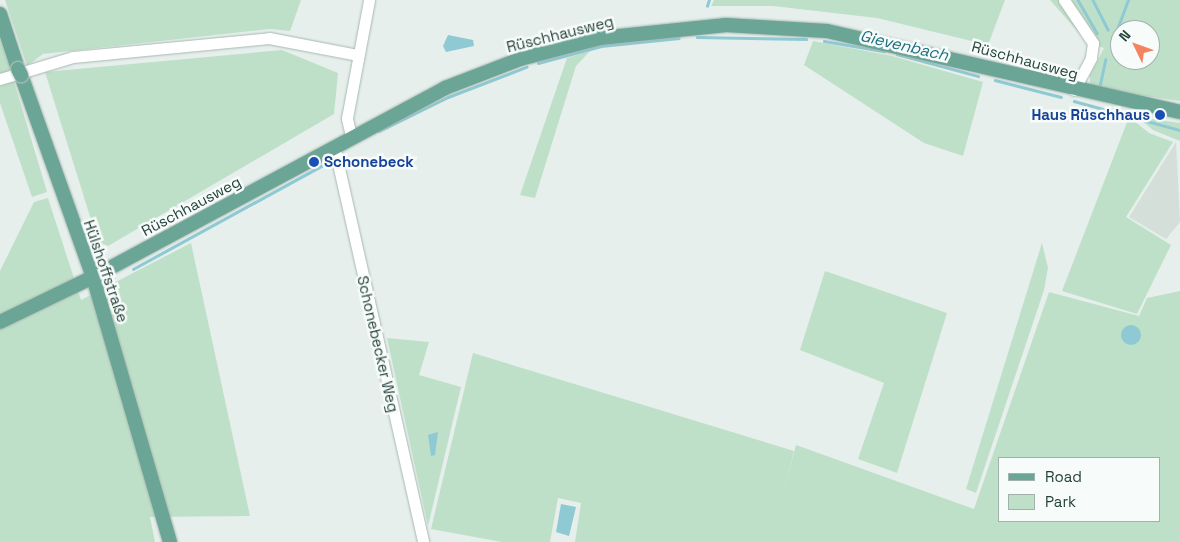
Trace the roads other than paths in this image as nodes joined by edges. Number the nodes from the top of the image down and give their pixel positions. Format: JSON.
{"nodes":[{"id":1,"x":369,"y":0,"type":"edge"},
{"id":2,"x":1064,"y":0,"type":"edge"},
{"id":3,"x":0,"y":14,"type":"edge"},
{"id":4,"x":358,"y":55,"type":"junction"},
{"id":5,"x":0,"y":79,"type":"edge"},
{"id":6,"x":1074,"y":90,"type":"junction"},
{"id":7,"x":1180,"y":112,"type":"edge"},
{"id":8,"x":351,"y":136,"type":"junction"},
{"id":9,"x":334,"y":146,"type":"junction"},
{"id":10,"x":93,"y":277,"type":"junction"},
{"id":11,"x":0,"y":322,"type":"edge"},
{"id":12,"x":170,"y":542,"type":"edge"},
{"id":13,"x":423,"y":542,"type":"edge"}],
"edges":[{"from":1,"to":4,"type":"street"},
{"from":2,"to":6,"type":"street"},
{"from":3,"to":10,"type":"main road","name":"Hülshoffstraße"},
{"from":4,"to":5,"type":"street"},
{"from":4,"to":8,"type":"street"},
{"from":6,"to":7,"type":"main road","name":"Rüschhausweg"},
{"from":6,"to":8,"type":"main road","name":"Rüschhausweg"},
{"from":8,"to":9,"type":"main road","name":"Rüschhausweg"},
{"from":9,"to":10,"type":"main road","name":"Rüschhausweg"},
{"from":9,"to":13,"type":"street","name":"Schonebecker Weg"},
{"from":10,"to":11,"type":"main road","name":"Rüschhausweg"},
{"from":10,"to":12,"type":"main road","name":"Hülshoffstraße"}]}
